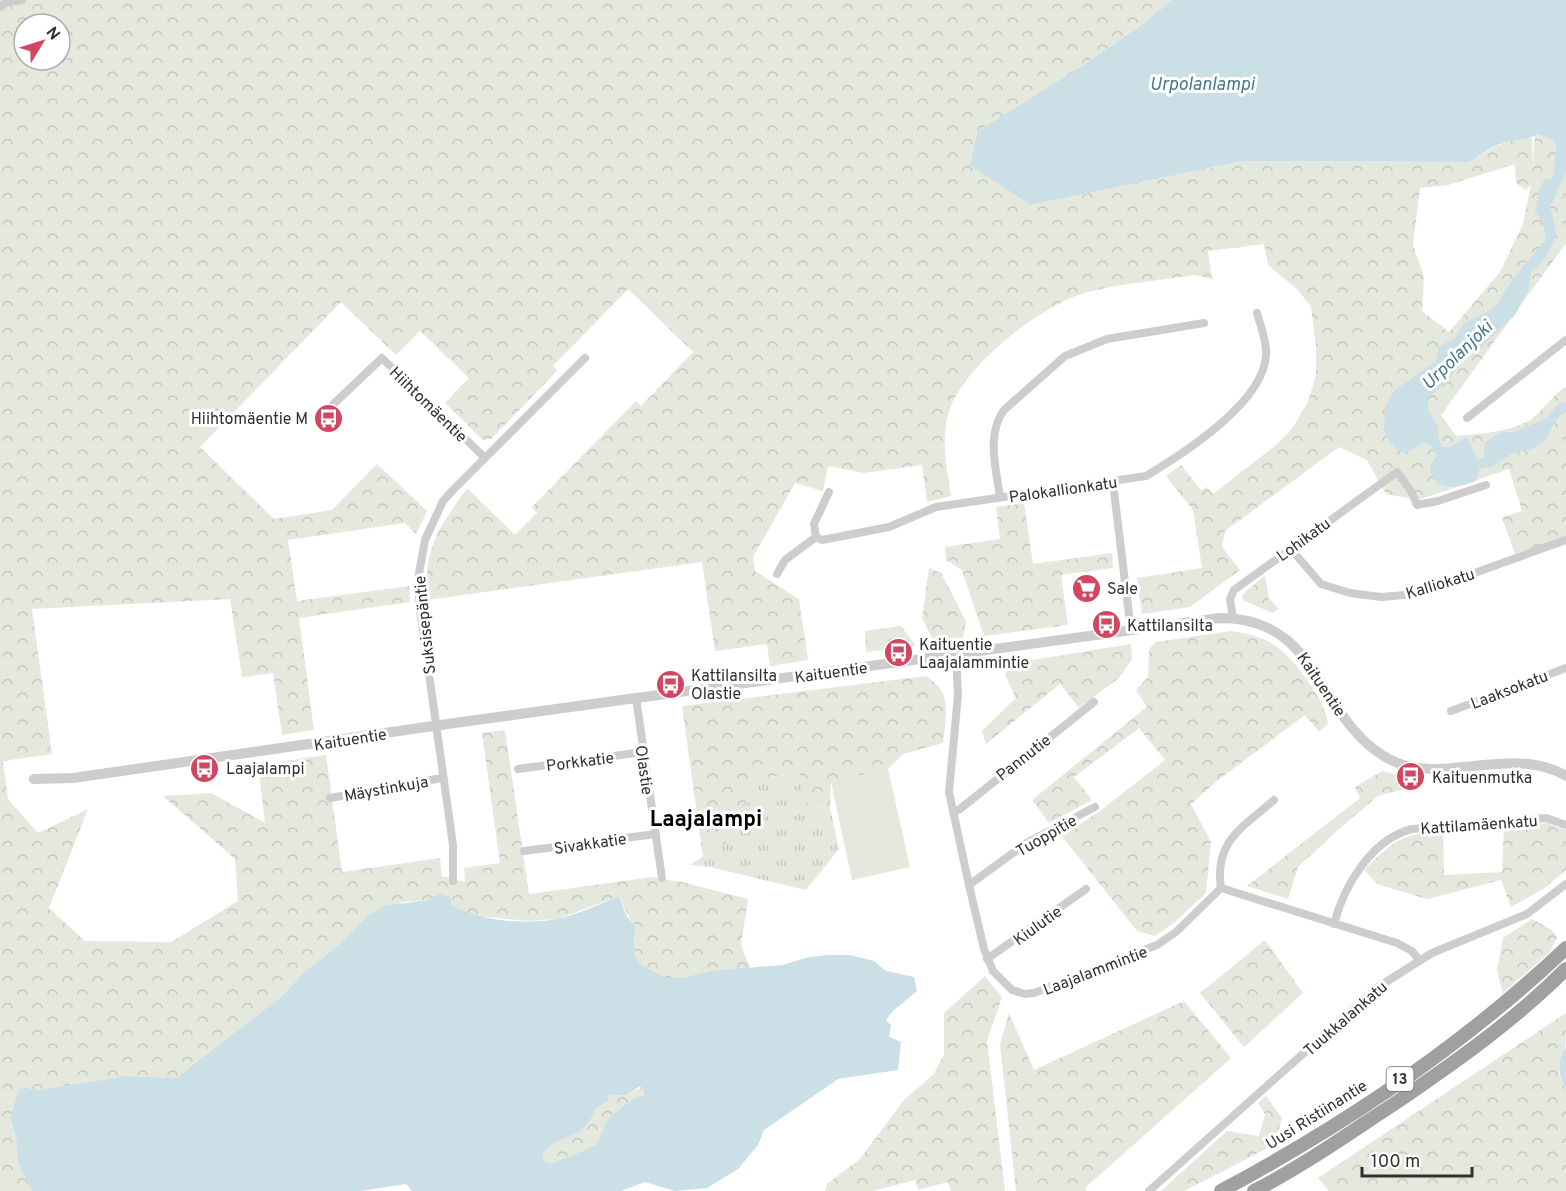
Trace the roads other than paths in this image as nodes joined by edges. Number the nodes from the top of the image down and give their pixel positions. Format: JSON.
{"nodes":[{"id":1,"x":22,"y":0,"type":"edge"},
{"id":2,"x":0,"y":7,"type":"edge"},
{"id":3,"x":1257,"y":313,"type":"dead end"},
{"id":4,"x":1204,"y":323,"type":"dead end"},
{"id":5,"x":1566,"y":340,"type":"edge"},
{"id":6,"x":585,"y":358,"type":"dead end"},
{"id":7,"x":322,"y":415,"type":"dead end"},
{"id":8,"x":1467,"y":418,"type":"dead end"},
{"id":9,"x":484,"y":457,"type":"junction"},
{"id":10,"x":1113,"y":483,"type":"junction"},
{"id":11,"x":1485,"y":485,"type":"dead end"},
{"id":12,"x":829,"y":492,"type":"dead end"},
{"id":13,"x":1000,"y":497,"type":"junction"},
{"id":14,"x":816,"y":537,"type":"junction"},
{"id":15,"x":1566,"y":540,"type":"edge"},
{"id":16,"x":1290,"y":548,"type":"junction"},
{"id":17,"x":777,"y":574,"type":"dead end"},
{"id":18,"x":1233,"y":618,"type":"junction"},
{"id":19,"x":1131,"y":631,"type":"junction"},
{"id":20,"x":956,"y":654,"type":"junction"},
{"id":21,"x":1566,"y":668,"type":"edge"},
{"id":22,"x":636,"y":698,"type":"junction"},
{"id":23,"x":1094,"y":702,"type":"dead end"},
{"id":24,"x":1451,"y":711,"type":"dead end"},
{"id":25,"x":436,"y":726,"type":"junction"},
{"id":26,"x":643,"y":752,"type":"junction"},
{"id":27,"x":518,"y":769,"type":"dead end"},
{"id":28,"x":1566,"y":776,"type":"edge"},
{"id":29,"x":442,"y":778,"type":"junction"},
{"id":30,"x":34,"y":779,"type":"dead end"},
{"id":31,"x":330,"y":798,"type":"dead end"},
{"id":32,"x":1274,"y":800,"type":"dead end"},
{"id":33,"x":1095,"y":807,"type":"dead end"},
{"id":34,"x":952,"y":812,"type":"junction"},
{"id":35,"x":1566,"y":825,"type":"edge"},
{"id":36,"x":656,"y":834,"type":"junction"},
{"id":37,"x":524,"y":851,"type":"dead end"},
{"id":38,"x":662,"y":878,"type":"dead end"},
{"id":39,"x":453,"y":881,"type":"dead end"},
{"id":40,"x":1566,"y":884,"type":"edge"},
{"id":41,"x":969,"y":885,"type":"junction"},
{"id":42,"x":1221,"y":888,"type":"junction"},
{"id":43,"x":1086,"y":889,"type":"dead end"},
{"id":44,"x":1334,"y":924,"type":"junction"},
{"id":45,"x":1566,"y":948,"type":"edge"},
{"id":46,"x":987,"y":959,"type":"junction"},
{"id":47,"x":1419,"y":960,"type":"junction"},
{"id":48,"x":1566,"y":969,"type":"edge"},
{"id":49,"x":1149,"y":1191,"type":"edge"},
{"id":50,"x":1221,"y":1191,"type":"edge"},
{"id":51,"x":1254,"y":1191,"type":"edge"}],
"edges":[{"from":1,"to":2,"type":"street"},
{"from":3,"to":10,"type":"street","name":"Palokallionkatu"},
{"from":4,"to":13,"type":"street"},
{"from":5,"to":8,"type":"street"},
{"from":6,"to":9,"type":"street","name":"Suksisepäntie"},
{"from":7,"to":9,"type":"street","name":"Hiihtomäentie"},
{"from":9,"to":25,"type":"street","name":"Suksisepäntie"},
{"from":10,"to":13,"type":"street","name":"Palokallionkatu"},
{"from":10,"to":19,"type":"street"},
{"from":11,"to":16,"type":"street","name":"Lohikatu"},
{"from":12,"to":14,"type":"street"},
{"from":13,"to":14,"type":"street","name":"Palokallionkatu"},
{"from":14,"to":17,"type":"street"},
{"from":15,"to":16,"type":"street","name":"Kalliokatu"},
{"from":16,"to":18,"type":"street","name":"Lohikatu"},
{"from":18,"to":19,"type":"street","name":"Kaituentie"},
{"from":18,"to":28,"type":"street","name":"Kaituentie"},
{"from":19,"to":20,"type":"street","name":"Kaituentie"},
{"from":20,"to":22,"type":"street","name":"Kaituentie"},
{"from":20,"to":34,"type":"street","name":"Laajalammintie"},
{"from":21,"to":24,"type":"street","name":"Laaksokatu"},
{"from":22,"to":25,"type":"street","name":"Kaituentie"},
{"from":22,"to":26,"type":"street","name":"Olastie"},
{"from":23,"to":34,"type":"street","name":"Pannutie"},
{"from":25,"to":29,"type":"street","name":"Suksisepäntie"},
{"from":25,"to":30,"type":"street","name":"Kaituentie"},
{"from":26,"to":27,"type":"street","name":"Porkkatie"},
{"from":26,"to":36,"type":"street","name":"Olastie"},
{"from":29,"to":31,"type":"street","name":"Mäystinkuja"},
{"from":29,"to":39,"type":"street","name":"Suksisepäntie"},
{"from":32,"to":42,"type":"street"},
{"from":33,"to":41,"type":"street","name":"Tuoppitie"},
{"from":34,"to":41,"type":"street","name":"Laajalammintie"},
{"from":35,"to":44,"type":"street","name":"Kattilamäenkatu"},
{"from":36,"to":37,"type":"street","name":"Sivakkatie"},
{"from":36,"to":38,"type":"street","name":"Olastie"},
{"from":40,"to":47,"type":"street","name":"Tuukkalankatu"},
{"from":41,"to":46,"type":"street","name":"Laajalammintie"},
{"from":42,"to":44,"type":"street"},
{"from":42,"to":46,"type":"street","name":"Laajalammintie"},
{"from":43,"to":46,"type":"street","name":"Kiulutie"},
{"from":44,"to":47,"type":"street"},
{"from":45,"to":50,"type":"highway","name":"Uusi Ristiinantie","number":"13"},
{"from":47,"to":49,"type":"street","name":"Tuukkalankatu"},
{"from":48,"to":51,"type":"highway","name":"Uusi Ristiinantie","number":"13"}]}
